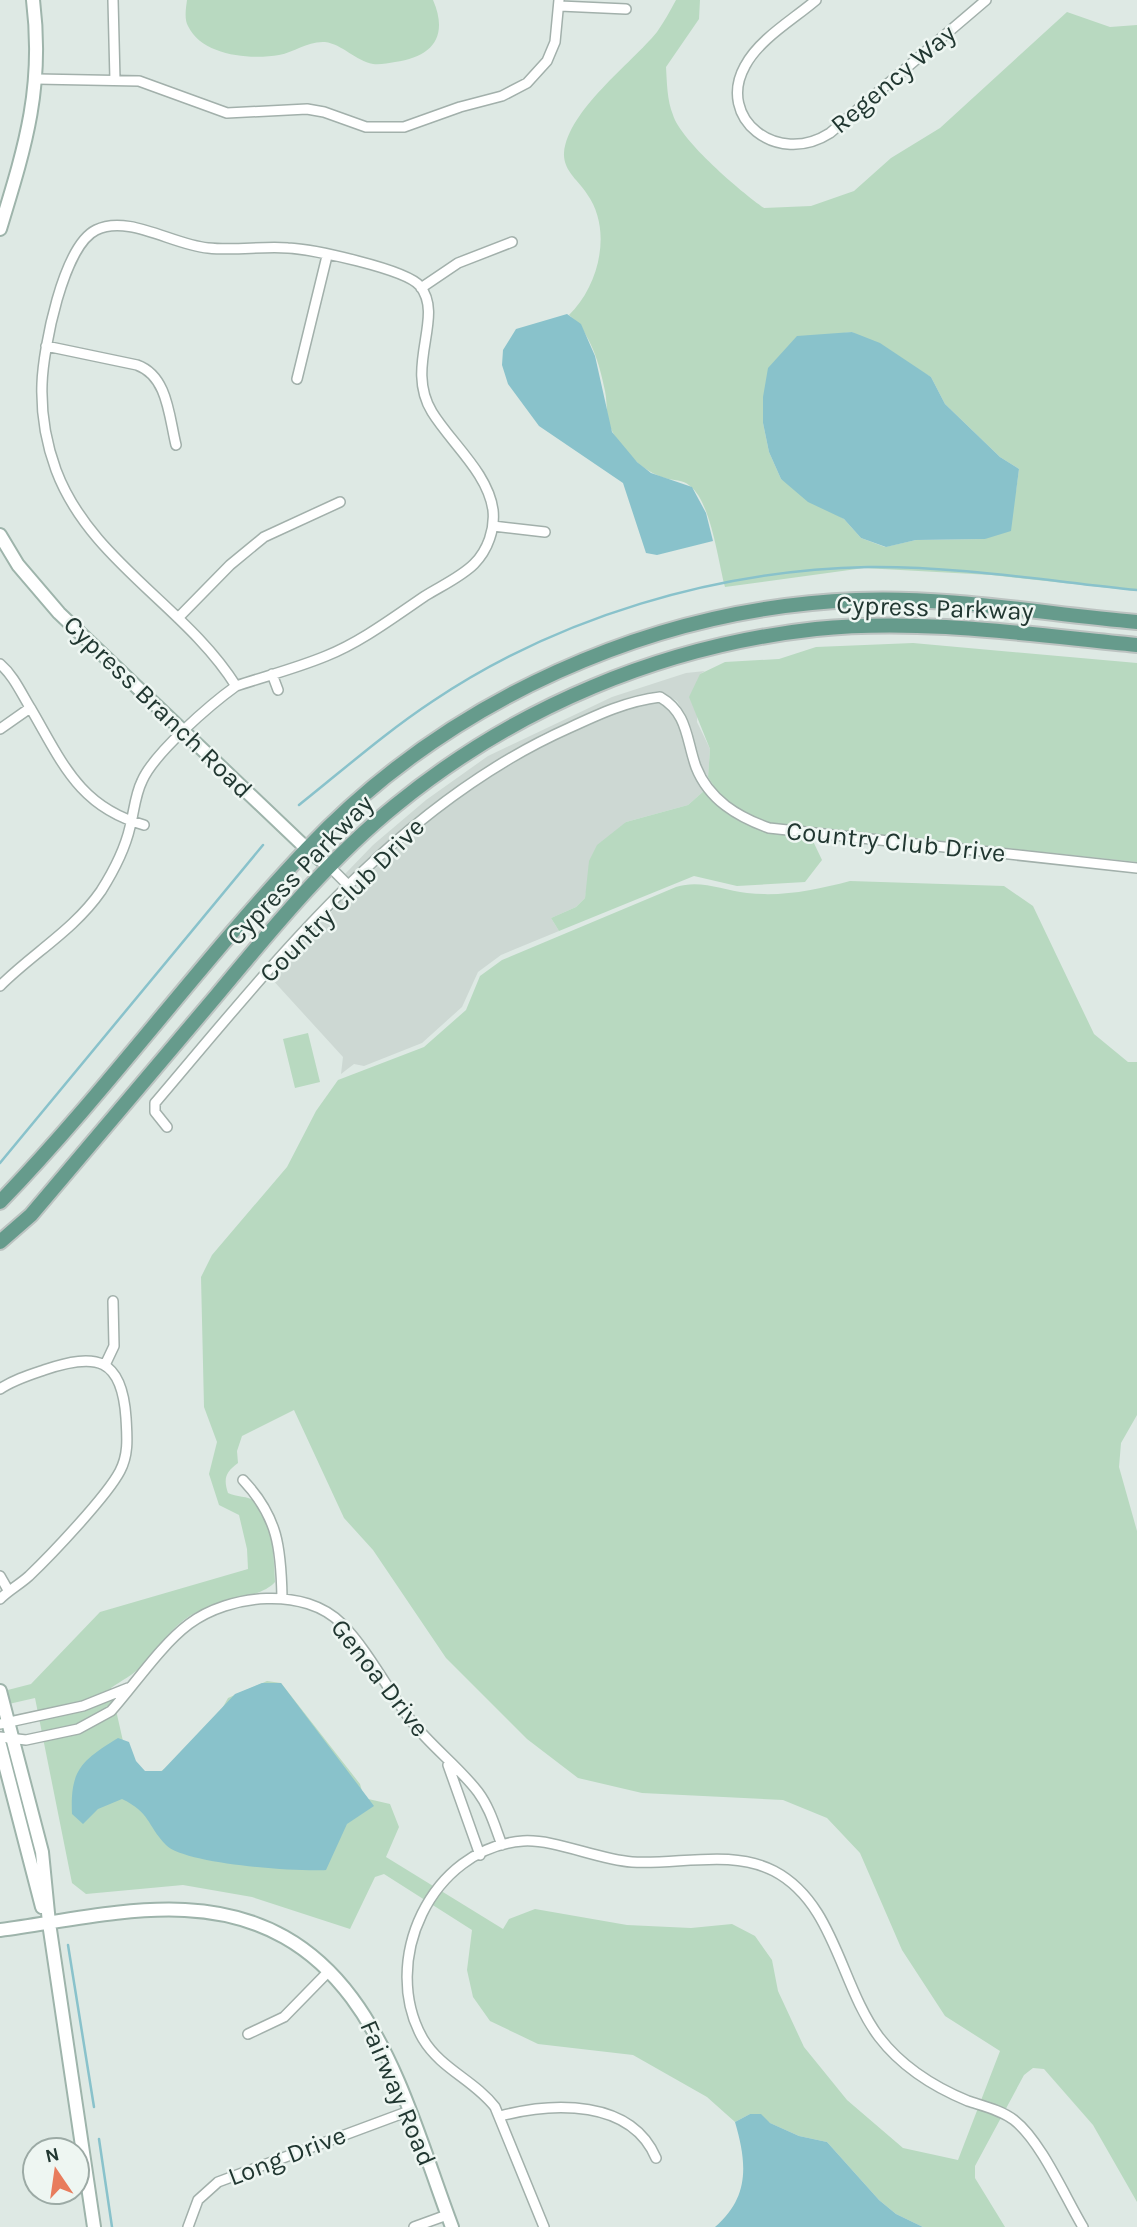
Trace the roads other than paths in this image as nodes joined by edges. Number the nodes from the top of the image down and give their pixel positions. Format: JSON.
{"nodes":[{"id":1,"x":33,"y":0,"type":"edge"},
{"id":2,"x":113,"y":0,"type":"edge"},
{"id":3,"x":816,"y":0,"type":"edge"},
{"id":4,"x":986,"y":0,"type":"edge"},
{"id":5,"x":560,"y":3,"type":"edge"},
{"id":6,"x":626,"y":9,"type":"dead end"},
{"id":7,"x":37,"y":79,"type":"junction"},
{"id":8,"x":115,"y":80,"type":"junction"},
{"id":9,"x":0,"y":229,"type":"edge"},
{"id":10,"x":512,"y":242,"type":"dead end"},
{"id":11,"x":327,"y":256,"type":"junction"},
{"id":12,"x":421,"y":288,"type":"junction"},
{"id":13,"x":47,"y":346,"type":"junction"},
{"id":14,"x":297,"y":379,"type":"dead end"},
{"id":15,"x":176,"y":444,"type":"dead end"},
{"id":16,"x":341,"y":502,"type":"dead end"},
{"id":17,"x":493,"y":526,"type":"junction"},
{"id":18,"x":545,"y":532,"type":"dead end"},
{"id":19,"x":0,"y":535,"type":"edge"},
{"id":20,"x":178,"y":618,"type":"junction"},
{"id":21,"x":1137,"y":622,"type":"edge"},
{"id":22,"x":1137,"y":645,"type":"edge"},
{"id":23,"x":0,"y":664,"type":"edge"},
{"id":24,"x":272,"y":674,"type":"junction"},
{"id":25,"x":236,"y":686,"type":"junction"},
{"id":26,"x":278,"y":690,"type":"dead end"},
{"id":27,"x":30,"y":708,"type":"junction"},
{"id":28,"x":0,"y":729,"type":"edge"},
{"id":29,"x":184,"y":732,"type":"junction"},
{"id":30,"x":131,"y":821,"type":"junction"},
{"id":31,"x":144,"y":825,"type":"dead end"},
{"id":32,"x":307,"y":849,"type":"junction"},
{"id":33,"x":330,"y":867,"type":"junction"},
{"id":34,"x":1137,"y":868,"type":"edge"},
{"id":35,"x":349,"y":886,"type":"junction"},
{"id":36,"x":0,"y":986,"type":"edge"},
{"id":37,"x":167,"y":1127,"type":"dead end"},
{"id":38,"x":0,"y":1202,"type":"edge"},
{"id":39,"x":0,"y":1241,"type":"edge"},
{"id":40,"x":113,"y":1301,"type":"dead end"},
{"id":41,"x":104,"y":1365,"type":"junction"},
{"id":42,"x":0,"y":1390,"type":"edge"},
{"id":43,"x":243,"y":1480,"type":"dead end"},
{"id":44,"x":0,"y":1576,"type":"edge"},
{"id":45,"x":4,"y":1590,"type":"edge"},
{"id":46,"x":282,"y":1597,"type":"junction"},
{"id":47,"x":0,"y":1600,"type":"edge"},
{"id":48,"x":133,"y":1686,"type":"junction"},
{"id":49,"x":0,"y":1691,"type":"edge"},
{"id":50,"x":5,"y":1723,"type":"edge"},
{"id":51,"x":0,"y":1737,"type":"edge"},
{"id":52,"x":14,"y":1738,"type":"junction"},
{"id":53,"x":0,"y":1745,"type":"edge"},
{"id":54,"x":445,"y":1760,"type":"junction"},
{"id":55,"x":502,"y":1845,"type":"junction"},
{"id":56,"x":480,"y":1855,"type":"junction"},
{"id":57,"x":49,"y":1923,"type":"junction"},
{"id":58,"x":0,"y":1930,"type":"edge"},
{"id":59,"x":329,"y":1971,"type":"junction"},
{"id":60,"x":248,"y":2034,"type":"dead end"},
{"id":61,"x":409,"y":2111,"type":"junction"},
{"id":62,"x":500,"y":2116,"type":"junction"},
{"id":63,"x":656,"y":2158,"type":"dead end"},
{"id":64,"x":450,"y":2221,"type":"edge"},
{"id":65,"x":94,"y":2227,"type":"edge"},
{"id":66,"x":188,"y":2227,"type":"edge"},
{"id":67,"x":414,"y":2227,"type":"edge"},
{"id":68,"x":544,"y":2227,"type":"edge"},
{"id":69,"x":1083,"y":2227,"type":"edge"}],
"edges":[{"from":1,"to":7,"type":"street"},
{"from":2,"to":8,"type":"street"},
{"from":3,"to":4,"type":"street","name":"Regency Way"},
{"from":5,"to":6,"type":"street"},
{"from":5,"to":8,"type":"street"},
{"from":7,"to":8,"type":"street"},
{"from":7,"to":9,"type":"street"},
{"from":10,"to":12,"type":"street"},
{"from":11,"to":12,"type":"street"},
{"from":11,"to":13,"type":"street"},
{"from":11,"to":14,"type":"street"},
{"from":12,"to":17,"type":"street"},
{"from":13,"to":15,"type":"street"},
{"from":13,"to":20,"type":"street"},
{"from":16,"to":20,"type":"street"},
{"from":17,"to":18,"type":"street"},
{"from":17,"to":24,"type":"street"},
{"from":19,"to":29,"type":"street","name":"Cypress Branch Road"},
{"from":20,"to":25,"type":"street"},
{"from":21,"to":32,"type":"main road","name":"Cypress Parkway"},
{"from":22,"to":33,"type":"main road","name":"Cypress Parkway"},
{"from":23,"to":27,"type":"street"},
{"from":24,"to":25,"type":"street"},
{"from":24,"to":26,"type":"street"},
{"from":25,"to":29,"type":"street"},
{"from":27,"to":28,"type":"street"},
{"from":27,"to":30,"type":"street"},
{"from":29,"to":30,"type":"street"},
{"from":29,"to":32,"type":"street","name":"Cypress Branch Road"},
{"from":30,"to":31,"type":"street"},
{"from":30,"to":36,"type":"street"},
{"from":32,"to":33,"type":"street","name":"Cypress Branch Road"},
{"from":32,"to":38,"type":"main road","name":"Cypress Parkway"},
{"from":33,"to":35,"type":"street"},
{"from":33,"to":39,"type":"main road","name":"Cypress Parkway"},
{"from":34,"to":35,"type":"street","name":"Country Club Drive"},
{"from":35,"to":37,"type":"street","name":"Country Club Drive"},
{"from":40,"to":41,"type":"street"},
{"from":41,"to":42,"type":"street"},
{"from":41,"to":45,"type":"street"},
{"from":43,"to":46,"type":"street"},
{"from":44,"to":45,"type":"street"},
{"from":45,"to":47,"type":"street"},
{"from":46,"to":48,"type":"street","name":"Genoa Drive"},
{"from":46,"to":54,"type":"street","name":"Genoa Drive"},
{"from":48,"to":50,"type":"street","name":"Genoa Drive"},
{"from":48,"to":52,"type":"street","name":"Genoa Drive"},
{"from":49,"to":50,"type":"street"},
{"from":50,"to":52,"type":"street"},
{"from":51,"to":52,"type":"street","name":"Genoa Drive"},
{"from":52,"to":57,"type":"street"},
{"from":53,"to":57,"type":"street"},
{"from":54,"to":55,"type":"street","name":"Genoa Drive"},
{"from":54,"to":56,"type":"street","name":"Genoa Drive"},
{"from":55,"to":56,"type":"street"},
{"from":55,"to":69,"type":"street"},
{"from":56,"to":62,"type":"street"},
{"from":57,"to":58,"type":"street","name":"Fairway Road"},
{"from":57,"to":59,"type":"street","name":"Fairway Road"},
{"from":57,"to":65,"type":"street"},
{"from":59,"to":60,"type":"street"},
{"from":59,"to":61,"type":"street","name":"Fairway Road"},
{"from":61,"to":64,"type":"street","name":"Fairway Road"},
{"from":61,"to":66,"type":"street","name":"Long Drive"},
{"from":62,"to":63,"type":"street"},
{"from":62,"to":68,"type":"street"},
{"from":64,"to":67,"type":"street"}]}
